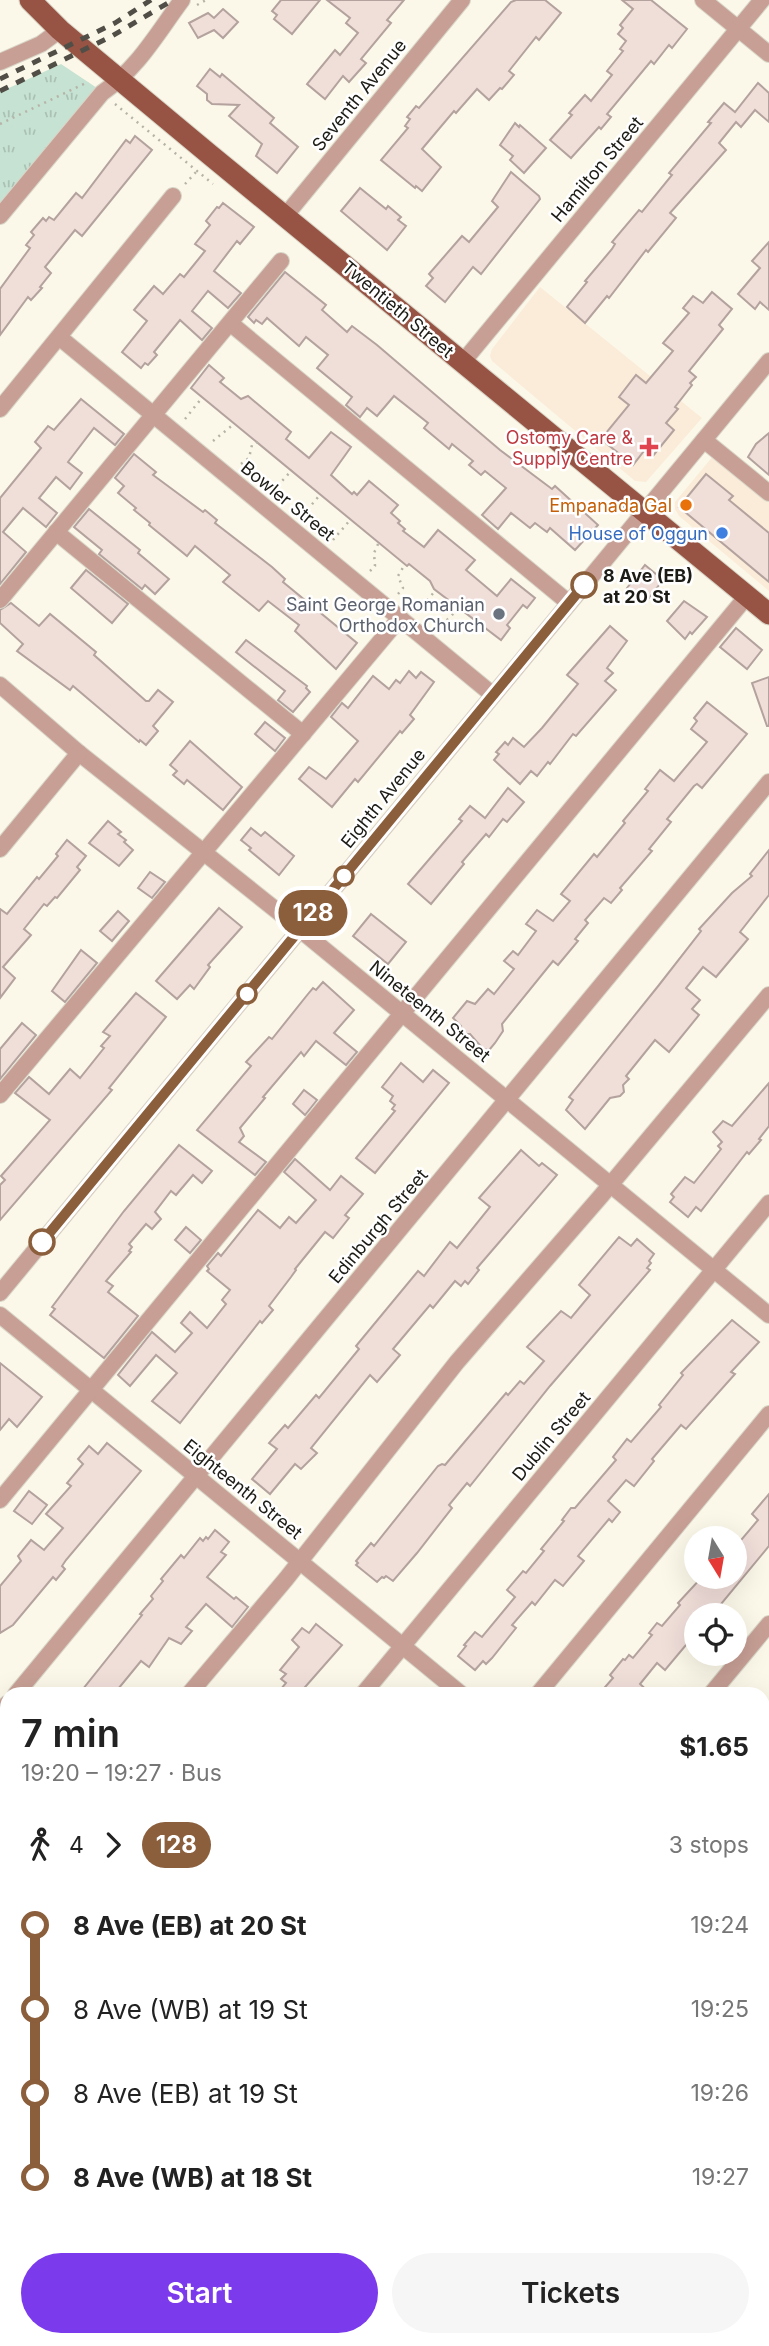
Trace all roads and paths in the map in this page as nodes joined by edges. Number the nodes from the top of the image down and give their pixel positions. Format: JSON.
{"nodes":[{"id":1,"x":30,"y":0,"type":"edge"},
{"id":2,"x":182,"y":0,"type":"edge"},
{"id":3,"x":462,"y":0,"type":"edge"},
{"id":4,"x":703,"y":0,"type":"edge"},
{"id":5,"x":762,"y":0,"type":"edge"},
{"id":6,"x":738,"y":29,"type":"junction"},
{"id":7,"x":60,"y":30,"type":"junction"},
{"id":8,"x":769,"y":54,"type":"edge"},
{"id":9,"x":0,"y":62,"type":"edge"},
{"id":10,"x":121,"y":80,"type":"junction"},
{"id":11,"x":173,"y":196,"type":"dead end"},
{"id":12,"x":286,"y":215,"type":"junction"},
{"id":13,"x":0,"y":216,"type":"edge"},
{"id":14,"x":281,"y":261,"type":"dead end"},
{"id":15,"x":230,"y":323,"type":"junction"},
{"id":16,"x":59,"y":337,"type":"junction"},
{"id":17,"x":769,"y":361,"type":"edge"},
{"id":18,"x":462,"y":363,"type":"junction"},
{"id":19,"x":201,"y":400,"type":"dead end"},
{"id":20,"x":0,"y":410,"type":"edge"},
{"id":21,"x":153,"y":415,"type":"junction"},
{"id":22,"x":181,"y":424,"type":"dead end"},
{"id":23,"x":234,"y":424,"type":"dead end"},
{"id":24,"x":704,"y":440,"type":"junction"},
{"id":25,"x":258,"y":442,"type":"dead end"},
{"id":26,"x":208,"y":446,"type":"dead end"},
{"id":27,"x":237,"y":470,"type":"dead end"},
{"id":28,"x":292,"y":470,"type":"dead end"},
{"id":29,"x":769,"y":493,"type":"edge"},
{"id":30,"x":269,"y":496,"type":"dead end"},
{"id":31,"x":319,"y":496,"type":"dead end"},
{"id":32,"x":645,"y":512,"type":"junction"},
{"id":33,"x":351,"y":519,"type":"dead end"},
{"id":34,"x":299,"y":521,"type":"dead end"},
{"id":35,"x":56,"y":532,"type":"junction"},
{"id":36,"x":379,"y":542,"type":"dead end"},
{"id":37,"x":329,"y":546,"type":"dead end"},
{"id":38,"x":405,"y":564,"type":"dead end"},
{"id":39,"x":366,"y":577,"type":"dead end"},
{"id":40,"x":435,"y":591,"type":"dead end"},
{"id":41,"x":747,"y":596,"type":"junction"},
{"id":42,"x":394,"y":599,"type":"dead end"},
{"id":43,"x":0,"y":600,"type":"edge"},
{"id":44,"x":569,"y":603,"type":"junction"},
{"id":45,"x":459,"y":608,"type":"dead end"},
{"id":46,"x":769,"y":614,"type":"edge"},
{"id":47,"x":407,"y":617,"type":"junction"},
{"id":48,"x":430,"y":629,"type":"dead end"},
{"id":49,"x":0,"y":685,"type":"edge"},
{"id":50,"x":493,"y":695,"type":"junction"},
{"id":51,"x":303,"y":734,"type":"junction"},
{"id":52,"x":79,"y":753,"type":"junction"},
{"id":53,"x":769,"y":782,"type":"edge"},
{"id":54,"x":0,"y":849,"type":"edge"},
{"id":55,"x":204,"y":854,"type":"junction"},
{"id":56,"x":300,"y":929,"type":"junction"},
{"id":57,"x":769,"y":995,"type":"edge"},
{"id":58,"x":402,"y":1013,"type":"junction"},
{"id":59,"x":0,"y":1095,"type":"edge"},
{"id":60,"x":507,"y":1099,"type":"junction"},
{"id":61,"x":610,"y":1184,"type":"junction"},
{"id":62,"x":769,"y":1203,"type":"edge"},
{"id":63,"x":714,"y":1270,"type":"junction"},
{"id":64,"x":0,"y":1293,"type":"edge"},
{"id":65,"x":0,"y":1315,"type":"edge"},
{"id":66,"x":769,"y":1315,"type":"edge"},
{"id":67,"x":91,"y":1390,"type":"junction"},
{"id":68,"x":769,"y":1414,"type":"edge"},
{"id":69,"x":196,"y":1476,"type":"junction"},
{"id":70,"x":0,"y":1500,"type":"edge"},
{"id":71,"x":299,"y":1561,"type":"junction"},
{"id":72,"x":769,"y":1624,"type":"edge"},
{"id":73,"x":403,"y":1646,"type":"junction"},
{"id":74,"x":22,"y":1687,"type":"edge"},
{"id":75,"x":195,"y":1687,"type":"edge"},
{"id":76,"x":369,"y":1687,"type":"edge"},
{"id":77,"x":453,"y":1687,"type":"edge"},
{"id":78,"x":544,"y":1687,"type":"edge"},
{"id":79,"x":717,"y":1687,"type":"edge"}],
"edges":[{"from":1,"to":7,"type":"main road","name":"Twentieth Street"},
{"from":2,"to":10,"type":"street"},
{"from":3,"to":12,"type":"street","name":"Seventh Avenue"},
{"from":4,"to":6,"type":"street"},
{"from":5,"to":6,"type":"street","name":"Hamilton Street"},
{"from":6,"to":8,"type":"street"},
{"from":6,"to":18,"type":"street","name":"Hamilton Street"},
{"from":7,"to":9,"type":"street"},
{"from":7,"to":10,"type":"main road","name":"Twentieth Street"},
{"from":10,"to":12,"type":"main road","name":"Twentieth Street"},
{"from":10,"to":13,"type":"street"},
{"from":11,"to":16,"type":"street"},
{"from":12,"to":18,"type":"main road","name":"Twentieth Street"},
{"from":14,"to":15,"type":"street"},
{"from":15,"to":21,"type":"street"},
{"from":15,"to":44,"type":"street"},
{"from":16,"to":20,"type":"street"},
{"from":16,"to":21,"type":"street","name":"Bowler Street"},
{"from":17,"to":24,"type":"street","name":"Eighth Avenue"},
{"from":18,"to":32,"type":"main road","name":"Twentieth Street"},
{"from":19,"to":22,"type":"path"},
{"from":21,"to":35,"type":"street"},
{"from":21,"to":47,"type":"street","name":"Bowler Street"},
{"from":23,"to":26,"type":"path"},
{"from":24,"to":29,"type":"street"},
{"from":24,"to":32,"type":"street","name":"Eighth Avenue"},
{"from":25,"to":27,"type":"path"},
{"from":28,"to":30,"type":"path"},
{"from":31,"to":34,"type":"path"},
{"from":32,"to":41,"type":"main road","name":"Twentieth Street"},
{"from":32,"to":44,"type":"street","name":"Eighth Avenue"},
{"from":33,"to":37,"type":"path"},
{"from":35,"to":43,"type":"street"},
{"from":35,"to":51,"type":"street"},
{"from":36,"to":39,"type":"path"},
{"from":38,"to":42,"type":"path"},
{"from":40,"to":47,"type":"path"},
{"from":41,"to":46,"type":"main road","name":"Twentieth Street"},
{"from":41,"to":58,"type":"street"},
{"from":44,"to":50,"type":"street","name":"Eighth Avenue"},
{"from":45,"to":48,"type":"path"},
{"from":47,"to":50,"type":"street","name":"Bowler Street"},
{"from":47,"to":51,"type":"street"},
{"from":49,"to":52,"type":"street","name":"Nineteenth Street"},
{"from":50,"to":56,"type":"street","name":"Eighth Avenue"},
{"from":51,"to":55,"type":"street"},
{"from":52,"to":54,"type":"street"},
{"from":52,"to":55,"type":"street","name":"Nineteenth Street"},
{"from":53,"to":60,"type":"street","name":"Edinburgh Street"},
{"from":55,"to":56,"type":"street","name":"Nineteenth Street"},
{"from":55,"to":59,"type":"street"},
{"from":56,"to":58,"type":"street","name":"Nineteenth Street"},
{"from":56,"to":64,"type":"street","name":"Eighth Avenue"},
{"from":57,"to":61,"type":"street"},
{"from":58,"to":60,"type":"street","name":"Nineteenth Street"},
{"from":58,"to":67,"type":"street"},
{"from":60,"to":61,"type":"street","name":"Nineteenth Street"},
{"from":60,"to":69,"type":"street","name":"Edinburgh Street"},
{"from":61,"to":63,"type":"street","name":"Nineteenth Street"},
{"from":61,"to":71,"type":"street"},
{"from":62,"to":63,"type":"street","name":"Dublin Street"},
{"from":63,"to":66,"type":"street","name":"Nineteenth Street"},
{"from":63,"to":73,"type":"street","name":"Dublin Street"},
{"from":65,"to":67,"type":"street","name":"Eighteenth Street"},
{"from":67,"to":69,"type":"street","name":"Eighteenth Street"},
{"from":67,"to":70,"type":"street"},
{"from":68,"to":78,"type":"street"},
{"from":69,"to":71,"type":"street","name":"Eighteenth Street"},
{"from":69,"to":74,"type":"street","name":"Edinburgh Street"},
{"from":71,"to":73,"type":"street","name":"Eighteenth Street"},
{"from":71,"to":75,"type":"street"},
{"from":72,"to":79,"type":"street"},
{"from":73,"to":76,"type":"street","name":"Dublin Street"},
{"from":73,"to":77,"type":"street","name":"Eighteenth Street"}]}
